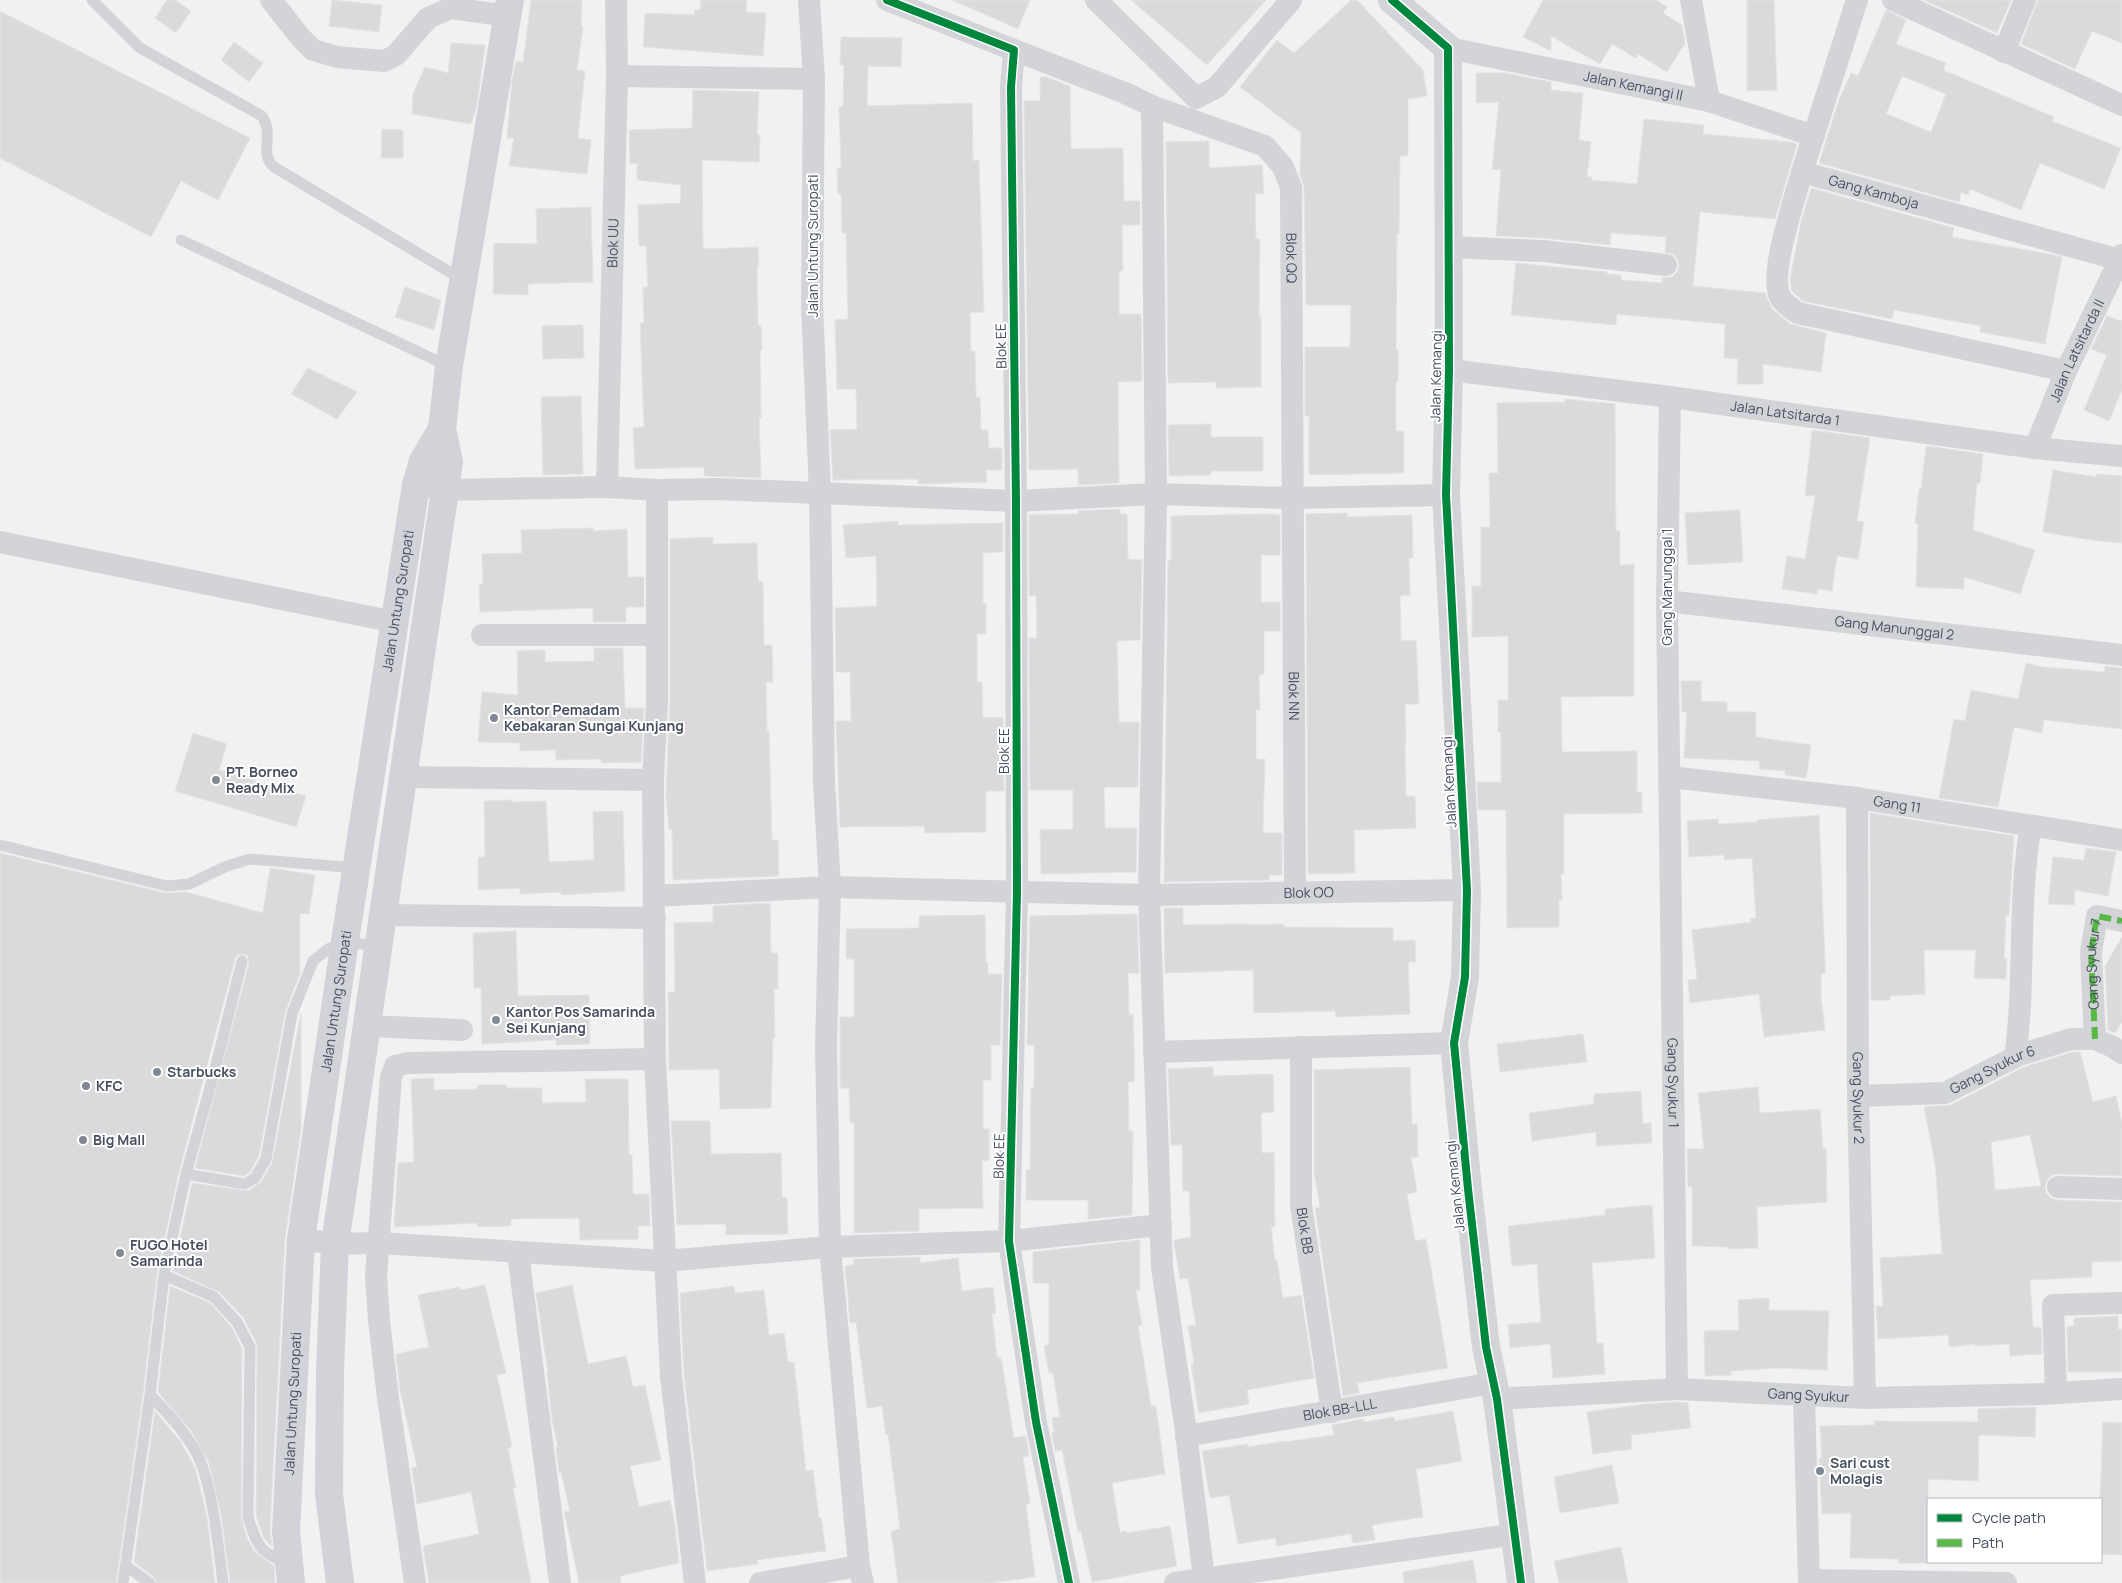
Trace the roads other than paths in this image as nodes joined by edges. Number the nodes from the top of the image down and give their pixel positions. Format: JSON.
{"nodes":[{"id":1,"x":92,"y":0,"type":"edge"},
{"id":2,"x":271,"y":0,"type":"edge"},
{"id":3,"x":616,"y":0,"type":"edge"},
{"id":4,"x":809,"y":0,"type":"edge"},
{"id":5,"x":887,"y":0,"type":"edge"},
{"id":6,"x":1096,"y":0,"type":"edge"},
{"id":7,"x":1291,"y":0,"type":"edge"},
{"id":8,"x":1392,"y":0,"type":"edge"},
{"id":9,"x":1691,"y":0,"type":"edge"},
{"id":10,"x":1857,"y":0,"type":"edge"},
{"id":11,"x":1893,"y":0,"type":"edge"},
{"id":12,"x":2024,"y":0,"type":"edge"},
{"id":13,"x":509,"y":8,"type":"edge"},
{"id":14,"x":1448,"y":48,"type":"junction"},
{"id":15,"x":1014,"y":50,"type":"junction"},
{"id":16,"x":2004,"y":52,"type":"junction"},
{"id":17,"x":617,"y":76,"type":"junction"},
{"id":18,"x":814,"y":79,"type":"junction"},
{"id":19,"x":1196,"y":98,"type":"junction"},
{"id":20,"x":1709,"y":101,"type":"junction"},
{"id":21,"x":2122,"y":105,"type":"edge"},
{"id":22,"x":1152,"y":106,"type":"junction"},
{"id":23,"x":1814,"y":136,"type":"junction"},
{"id":24,"x":1802,"y":172,"type":"junction"},
{"id":25,"x":181,"y":240,"type":"dead end"},
{"id":26,"x":1448,"y":247,"type":"junction"},
{"id":27,"x":2121,"y":258,"type":"edge"},
{"id":28,"x":1666,"y":266,"type":"dead end"},
{"id":29,"x":464,"y":281,"type":"junction"},
{"id":30,"x":449,"y":366,"type":"junction"},
{"id":31,"x":1449,"y":370,"type":"junction"},
{"id":32,"x":2066,"y":371,"type":"junction"},
{"id":33,"x":1670,"y":397,"type":"junction"},
{"id":34,"x":442,"y":429,"type":"junction"},
{"id":35,"x":2035,"y":448,"type":"junction"},
{"id":36,"x":2122,"y":456,"type":"edge"},
{"id":37,"x":416,"y":485,"type":"junction"},
{"id":38,"x":608,"y":487,"type":"junction"},
{"id":39,"x":445,"y":490,"type":"junction"},
{"id":40,"x":657,"y":490,"type":"junction"},
{"id":41,"x":820,"y":493,"type":"junction"},
{"id":42,"x":1156,"y":494,"type":"junction"},
{"id":43,"x":1446,"y":495,"type":"junction"},
{"id":44,"x":1291,"y":498,"type":"junction"},
{"id":45,"x":1016,"y":501,"type":"junction"},
{"id":46,"x":0,"y":542,"type":"edge"},
{"id":47,"x":1667,"y":601,"type":"junction"},
{"id":48,"x":395,"y":622,"type":"junction"},
{"id":49,"x":482,"y":635,"type":"dead end"},
{"id":50,"x":657,"y":635,"type":"junction"},
{"id":51,"x":2122,"y":654,"type":"edge"},
{"id":52,"x":402,"y":777,"type":"junction"},
{"id":53,"x":1670,"y":777,"type":"junction"},
{"id":54,"x":654,"y":780,"type":"junction"},
{"id":55,"x":1858,"y":798,"type":"junction"},
{"id":56,"x":2030,"y":826,"type":"junction"},
{"id":57,"x":2122,"y":840,"type":"edge"},
{"id":58,"x":0,"y":845,"type":"edge"},
{"id":59,"x":356,"y":868,"type":"junction"},
{"id":60,"x":830,"y":887,"type":"junction"},
{"id":61,"x":1467,"y":890,"type":"junction"},
{"id":62,"x":1017,"y":892,"type":"junction"},
{"id":63,"x":1295,"y":893,"type":"junction"},
{"id":64,"x":1149,"y":894,"type":"junction"},
{"id":65,"x":654,"y":907,"type":"junction"},
{"id":66,"x":383,"y":915,"type":"junction"},
{"id":67,"x":2122,"y":921,"type":"edge"},
{"id":68,"x":345,"y":941,"type":"junction"},
{"id":69,"x":378,"y":947,"type":"junction"},
{"id":70,"x":242,"y":961,"type":"dead end"},
{"id":71,"x":367,"y":1026,"type":"junction"},
{"id":72,"x":462,"y":1030,"type":"dead end"},
{"id":73,"x":2095,"y":1039,"type":"junction"},
{"id":74,"x":1454,"y":1043,"type":"junction"},
{"id":75,"x":1301,"y":1047,"type":"junction"},
{"id":76,"x":1154,"y":1052,"type":"junction"},
{"id":77,"x":2122,"y":1053,"type":"edge"},
{"id":78,"x":2015,"y":1057,"type":"junction"},
{"id":79,"x":655,"y":1059,"type":"junction"},
{"id":80,"x":1858,"y":1096,"type":"junction"},
{"id":81,"x":186,"y":1174,"type":"junction"},
{"id":82,"x":2058,"y":1187,"type":"dead end"},
{"id":83,"x":2122,"y":1189,"type":"edge"},
{"id":84,"x":1161,"y":1225,"type":"junction"},
{"id":85,"x":301,"y":1239,"type":"junction"},
{"id":86,"x":1009,"y":1240,"type":"junction"},
{"id":87,"x":379,"y":1243,"type":"junction"},
{"id":88,"x":334,"y":1244,"type":"junction"},
{"id":89,"x":830,"y":1248,"type":"junction"},
{"id":90,"x":518,"y":1253,"type":"junction"},
{"id":91,"x":664,"y":1261,"type":"junction"},
{"id":92,"x":164,"y":1276,"type":"junction"},
{"id":93,"x":2122,"y":1303,"type":"edge"},
{"id":94,"x":1677,"y":1389,"type":"junction"},
{"id":95,"x":2122,"y":1389,"type":"edge"},
{"id":96,"x":1495,"y":1391,"type":"junction"},
{"id":97,"x":2056,"y":1393,"type":"junction"},
{"id":98,"x":150,"y":1395,"type":"junction"},
{"id":99,"x":1804,"y":1395,"type":"junction"},
{"id":100,"x":1865,"y":1398,"type":"junction"},
{"id":101,"x":1332,"y":1412,"type":"junction"},
{"id":102,"x":1186,"y":1436,"type":"junction"},
{"id":103,"x":1516,"y":1534,"type":"junction"},
{"id":104,"x":126,"y":1566,"type":"junction"},
{"id":105,"x":290,"y":1574,"type":"edge"},
{"id":106,"x":861,"y":1574,"type":"edge"},
{"id":107,"x":1204,"y":1578,"type":"junction"},
{"id":108,"x":1809,"y":1581,"type":"edge"},
{"id":109,"x":124,"y":1583,"type":"edge"},
{"id":110,"x":150,"y":1583,"type":"edge"},
{"id":111,"x":222,"y":1583,"type":"edge"},
{"id":112,"x":340,"y":1583,"type":"edge"},
{"id":113,"x":415,"y":1583,"type":"edge"},
{"id":114,"x":560,"y":1583,"type":"edge"},
{"id":115,"x":695,"y":1583,"type":"edge"},
{"id":116,"x":760,"y":1583,"type":"edge"},
{"id":117,"x":1069,"y":1583,"type":"edge"},
{"id":118,"x":1175,"y":1583,"type":"edge"},
{"id":119,"x":1521,"y":1583,"type":"edge"},
{"id":120,"x":2006,"y":1583,"type":"edge"}],
"edges":[{"from":1,"to":29,"type":"lane"},
{"from":2,"to":13,"type":"street"},
{"from":3,"to":17,"type":"street","name":"Blok UU"},
{"from":4,"to":18,"type":"street","name":"Jalan Untung Suropati"},
{"from":5,"to":15,"type":"street"},
{"from":6,"to":19,"type":"street"},
{"from":7,"to":19,"type":"street"},
{"from":8,"to":14,"type":"street"},
{"from":9,"to":20,"type":"street"},
{"from":10,"to":23,"type":"street"},
{"from":11,"to":16,"type":"street"},
{"from":12,"to":16,"type":"street"},
{"from":13,"to":29,"type":"main road","name":"Jalan Untung Suropati"},
{"from":14,"to":20,"type":"street","name":"Jalan Kemangi II"},
{"from":14,"to":26,"type":"street","name":"Jalan Kemangi"},
{"from":15,"to":22,"type":"street","name":"Blok QQ"},
{"from":15,"to":45,"type":"street","name":"Blok EE"},
{"from":16,"to":21,"type":"street"},
{"from":17,"to":18,"type":"street"},
{"from":17,"to":38,"type":"street","name":"Blok UU"},
{"from":18,"to":41,"type":"street","name":"Jalan Untung Suropati"},
{"from":19,"to":22,"type":"street"},
{"from":20,"to":23,"type":"street","name":"Jalan Kemangi II"},
{"from":22,"to":42,"type":"street"},
{"from":22,"to":44,"type":"street","name":"Blok QQ"},
{"from":23,"to":24,"type":"street"},
{"from":24,"to":27,"type":"street","name":"Gang Kamboja"},
{"from":24,"to":32,"type":"street"},
{"from":25,"to":30,"type":"lane"},
{"from":26,"to":28,"type":"street"},
{"from":26,"to":31,"type":"street","name":"Jalan Kemangi"},
{"from":27,"to":32,"type":"street","name":"Jalan Latsitarda II"},
{"from":29,"to":30,"type":"main road","name":"Jalan Untung Suropati"},
{"from":30,"to":34,"type":"main road","name":"Jalan Untung Suropati"},
{"from":31,"to":33,"type":"street","name":"Jalan Latsitarda 1"},
{"from":31,"to":43,"type":"street","name":"Jalan Kemangi"},
{"from":32,"to":35,"type":"street","name":"Jalan Latsitarda II"},
{"from":33,"to":35,"type":"street","name":"Jalan Latsitarda 1"},
{"from":33,"to":47,"type":"street","name":"Gang Manunggal 1"},
{"from":34,"to":37,"type":"main road","name":"Jalan Untung Suropati"},
{"from":34,"to":39,"type":"main road","name":"Jalan Untung Suropati"},
{"from":35,"to":36,"type":"street","name":"Jalan Latsitarda 1"},
{"from":37,"to":39,"type":"street"},
{"from":37,"to":48,"type":"main road","name":"Jalan Untung Suropati"},
{"from":38,"to":39,"type":"street"},
{"from":38,"to":40,"type":"street"},
{"from":39,"to":52,"type":"main road","name":"Jalan Untung Suropati"},
{"from":40,"to":41,"type":"street"},
{"from":40,"to":50,"type":"street"},
{"from":41,"to":45,"type":"street"},
{"from":41,"to":60,"type":"street","name":"Jalan Untung Suropati"},
{"from":42,"to":44,"type":"street"},
{"from":42,"to":45,"type":"street"},
{"from":42,"to":64,"type":"street"},
{"from":43,"to":44,"type":"street"},
{"from":43,"to":61,"type":"street","name":"Jalan Kemangi"},
{"from":44,"to":63,"type":"street","name":"Blok NN"},
{"from":45,"to":62,"type":"street","name":"Blok EE"},
{"from":46,"to":48,"type":"street"},
{"from":47,"to":51,"type":"street","name":"Gang Manunggal 2"},
{"from":47,"to":53,"type":"street","name":"Gang Manunggal 1"},
{"from":48,"to":59,"type":"main road","name":"Jalan Untung Suropati"},
{"from":49,"to":50,"type":"street"},
{"from":50,"to":54,"type":"street"},
{"from":52,"to":54,"type":"street"},
{"from":52,"to":66,"type":"main road","name":"Jalan Untung Suropati"},
{"from":53,"to":55,"type":"street","name":"Gang 11"},
{"from":53,"to":94,"type":"street","name":"Gang Syukur 1"},
{"from":54,"to":65,"type":"street"},
{"from":55,"to":56,"type":"street","name":"Gang 11"},
{"from":55,"to":80,"type":"street","name":"Gang Syukur 2"},
{"from":56,"to":57,"type":"street","name":"Gang 11"},
{"from":56,"to":78,"type":"street"},
{"from":58,"to":59,"type":"lane"},
{"from":59,"to":68,"type":"main road","name":"Jalan Untung Suropati"},
{"from":60,"to":62,"type":"street","name":"Blok OO"},
{"from":60,"to":65,"type":"street","name":"Blok OO"},
{"from":60,"to":89,"type":"street","name":"Jalan Untung Suropati"},
{"from":61,"to":63,"type":"street","name":"Blok OO"},
{"from":61,"to":74,"type":"street","name":"Jalan Kemangi"},
{"from":62,"to":64,"type":"street","name":"Blok OO"},
{"from":62,"to":86,"type":"street","name":"Blok EE"},
{"from":63,"to":64,"type":"street","name":"Blok OO"},
{"from":64,"to":76,"type":"street"},
{"from":65,"to":66,"type":"street","name":"Blok OO"},
{"from":65,"to":79,"type":"street"},
{"from":66,"to":69,"type":"main road","name":"Jalan Untung Suropati"},
{"from":67,"to":73,"type":"street","name":"Gang Syukur 7"},
{"from":68,"to":69,"type":"lane"},
{"from":68,"to":81,"type":"lane"},
{"from":68,"to":85,"type":"main road","name":"Jalan Untung Suropati"},
{"from":69,"to":71,"type":"main road","name":"Jalan Untung Suropati"},
{"from":70,"to":81,"type":"lane"},
{"from":71,"to":72,"type":"street"},
{"from":71,"to":88,"type":"main road","name":"Jalan Untung Suropati"},
{"from":73,"to":77,"type":"street","name":"Gang Syukur 6"},
{"from":73,"to":78,"type":"street","name":"Gang Syukur 6"},
{"from":74,"to":75,"type":"street"},
{"from":74,"to":96,"type":"street","name":"Jalan Kemangi"},
{"from":75,"to":76,"type":"street"},
{"from":75,"to":101,"type":"street","name":"Blok BB"},
{"from":76,"to":84,"type":"street"},
{"from":78,"to":80,"type":"street","name":"Gang Syukur 6"},
{"from":79,"to":87,"type":"street"},
{"from":79,"to":91,"type":"street"},
{"from":80,"to":100,"type":"street","name":"Gang Syukur 2"},
{"from":81,"to":92,"type":"lane"},
{"from":82,"to":83,"type":"street"},
{"from":84,"to":86,"type":"street"},
{"from":84,"to":102,"type":"street"},
{"from":85,"to":88,"type":"street"},
{"from":85,"to":105,"type":"main road","name":"Jalan Untung Suropati"},
{"from":86,"to":89,"type":"street"},
{"from":86,"to":117,"type":"street","name":"Blok EE"},
{"from":87,"to":88,"type":"street"},
{"from":87,"to":90,"type":"street"},
{"from":87,"to":113,"type":"street"},
{"from":88,"to":112,"type":"main road","name":"Jalan Untung Suropati"},
{"from":89,"to":91,"type":"street"},
{"from":89,"to":106,"type":"street","name":"Jalan Untung Suropati"},
{"from":90,"to":91,"type":"street"},
{"from":90,"to":114,"type":"street"},
{"from":91,"to":115,"type":"street"},
{"from":92,"to":98,"type":"lane"},
{"from":92,"to":105,"type":"lane"},
{"from":93,"to":97,"type":"street"},
{"from":94,"to":96,"type":"street","name":"Gang Syukur"},
{"from":94,"to":99,"type":"street","name":"Gang Syukur"},
{"from":95,"to":97,"type":"street","name":"Gang Syukur"},
{"from":96,"to":101,"type":"street","name":"Blok BB-LLL"},
{"from":96,"to":103,"type":"street","name":"Jalan Kemangi"},
{"from":97,"to":100,"type":"street","name":"Gang Syukur"},
{"from":98,"to":104,"type":"lane"},
{"from":98,"to":111,"type":"lane"},
{"from":99,"to":100,"type":"street","name":"Gang Syukur"},
{"from":99,"to":108,"type":"street"},
{"from":101,"to":102,"type":"street","name":"Blok BB-LLL"},
{"from":102,"to":107,"type":"street"},
{"from":103,"to":107,"type":"street"},
{"from":103,"to":119,"type":"street","name":"Jalan Kemangi"},
{"from":104,"to":109,"type":"lane"},
{"from":104,"to":110,"type":"lane"},
{"from":106,"to":116,"type":"street"},
{"from":107,"to":118,"type":"street"},
{"from":108,"to":120,"type":"street"}]}
